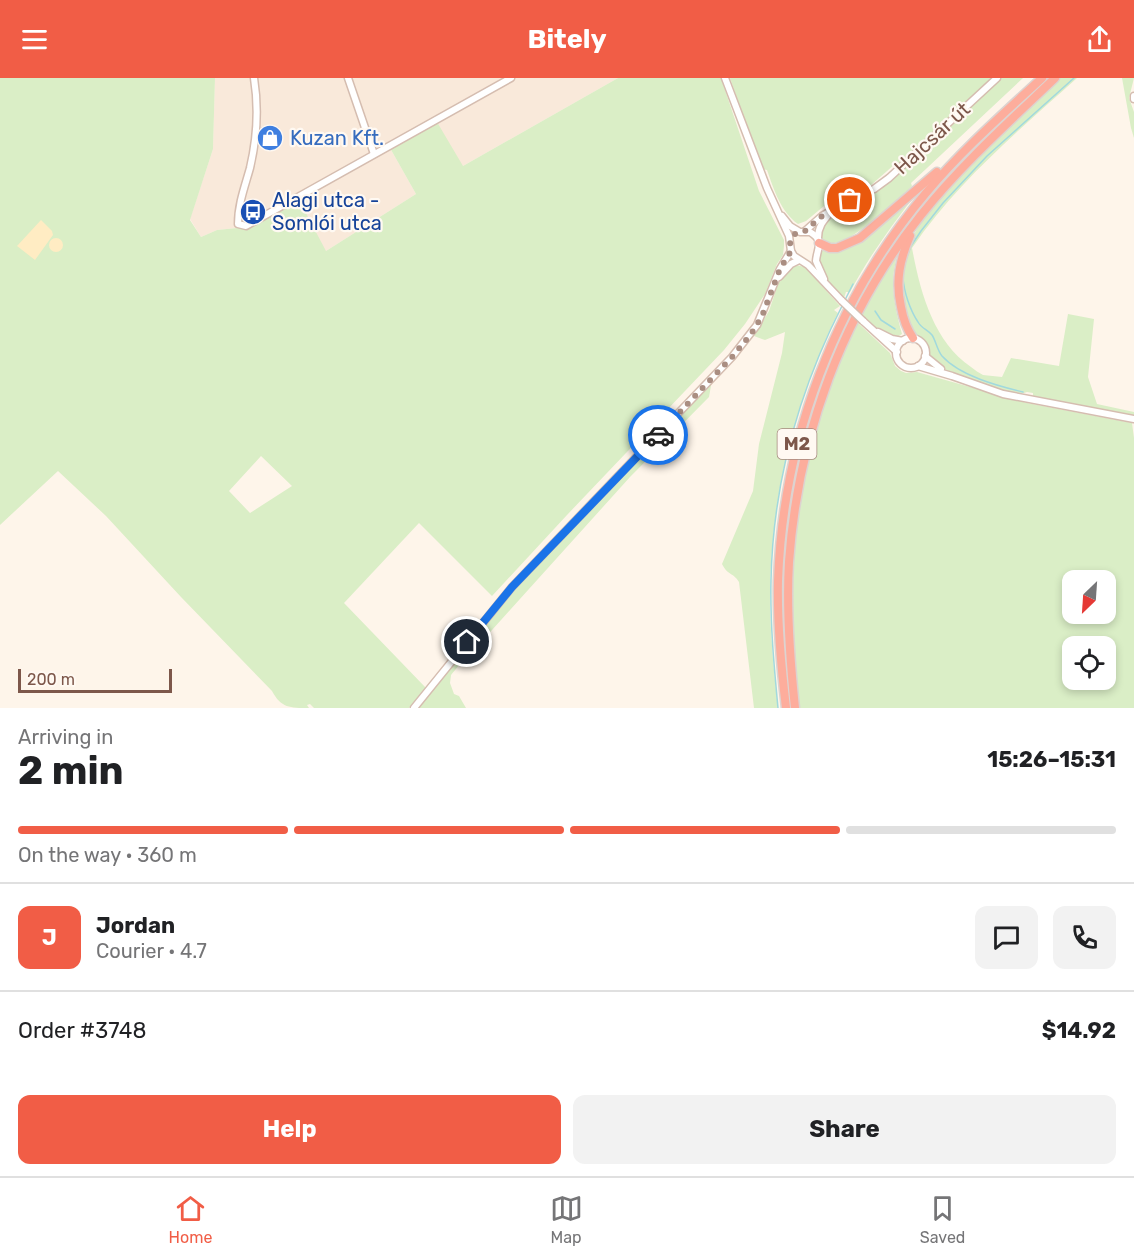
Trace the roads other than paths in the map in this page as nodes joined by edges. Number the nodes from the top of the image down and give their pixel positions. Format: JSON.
{"nodes":[{"id":1,"x":254,"y":78,"type":"edge"},
{"id":2,"x":348,"y":78,"type":"edge"},
{"id":3,"x":511,"y":78,"type":"edge"},
{"id":4,"x":725,"y":78,"type":"edge"},
{"id":5,"x":997,"y":78,"type":"edge"},
{"id":6,"x":1042,"y":78,"type":"edge"},
{"id":7,"x":1055,"y":78,"type":"edge"},
{"id":8,"x":374,"y":154,"type":"junction"},
{"id":9,"x":961,"y":154,"type":"junction"},
{"id":10,"x":774,"y":205,"type":"junction"},
{"id":11,"x":832,"y":210,"type":"junction"},
{"id":12,"x":917,"y":220,"type":"junction"},
{"id":13,"x":802,"y":231,"type":"junction"},
{"id":14,"x":818,"y":241,"type":"junction"},
{"id":15,"x":790,"y":242,"type":"junction"},
{"id":16,"x":791,"y":251,"type":"junction"},
{"id":17,"x":816,"y":255,"type":"junction"},
{"id":18,"x":801,"y":260,"type":"junction"},
{"id":19,"x":774,"y":282,"type":"junction"},
{"id":20,"x":829,"y":287,"type":"junction"},
{"id":21,"x":874,"y":330,"type":"junction"},
{"id":22,"x":913,"y":338,"type":"junction"},
{"id":23,"x":903,"y":341,"type":"junction"},
{"id":24,"x":897,"y":352,"type":"junction"},
{"id":25,"x":926,"y":356,"type":"junction"},
{"id":26,"x":918,"y":366,"type":"junction"},
{"id":27,"x":952,"y":376,"type":"junction"},
{"id":28,"x":1134,"y":419,"type":"edge"},
{"id":29,"x":414,"y":708,"type":"edge"},
{"id":30,"x":786,"y":708,"type":"edge"},
{"id":31,"x":795,"y":708,"type":"edge"}],
"edges":[{"from":1,"to":8,"type":"street"},
{"from":2,"to":8,"type":"street"},
{"from":3,"to":8,"type":"street"},
{"from":4,"to":10,"type":"street"},
{"from":5,"to":11,"type":"street","name":"Hajcsár út"},
{"from":6,"to":9,"type":"highway","number":"M2"},
{"from":7,"to":12,"type":"highway","number":"M2"},
{"from":9,"to":14,"type":"highway"},
{"from":9,"to":30,"type":"highway","number":"M2"},
{"from":10,"to":13,"type":"street"},
{"from":10,"to":15,"type":"street"},
{"from":11,"to":13,"type":"street","name":"Hajcsár út"},
{"from":11,"to":14,"type":"street"},
{"from":12,"to":22,"type":"highway"},
{"from":12,"to":31,"type":"highway","number":"M2"},
{"from":13,"to":14,"type":"street"},
{"from":13,"to":15,"type":"street"},
{"from":14,"to":17,"type":"street"},
{"from":15,"to":16,"type":"street"},
{"from":16,"to":18,"type":"street"},
{"from":16,"to":19,"type":"street"},
{"from":17,"to":18,"type":"street"},
{"from":17,"to":20,"type":"street"},
{"from":18,"to":19,"type":"street"},
{"from":18,"to":20,"type":"street"},
{"from":19,"to":29,"type":"street"},
{"from":20,"to":21,"type":"street","bridge":true},
{"from":21,"to":23,"type":"street"},
{"from":21,"to":24,"type":"street"},
{"from":22,"to":23,"type":"street"},
{"from":22,"to":25,"type":"street"},
{"from":23,"to":24,"type":"street"},
{"from":24,"to":26,"type":"street"},
{"from":25,"to":26,"type":"street"},
{"from":25,"to":27,"type":"street"},
{"from":26,"to":27,"type":"street"},
{"from":27,"to":28,"type":"street"}]}
